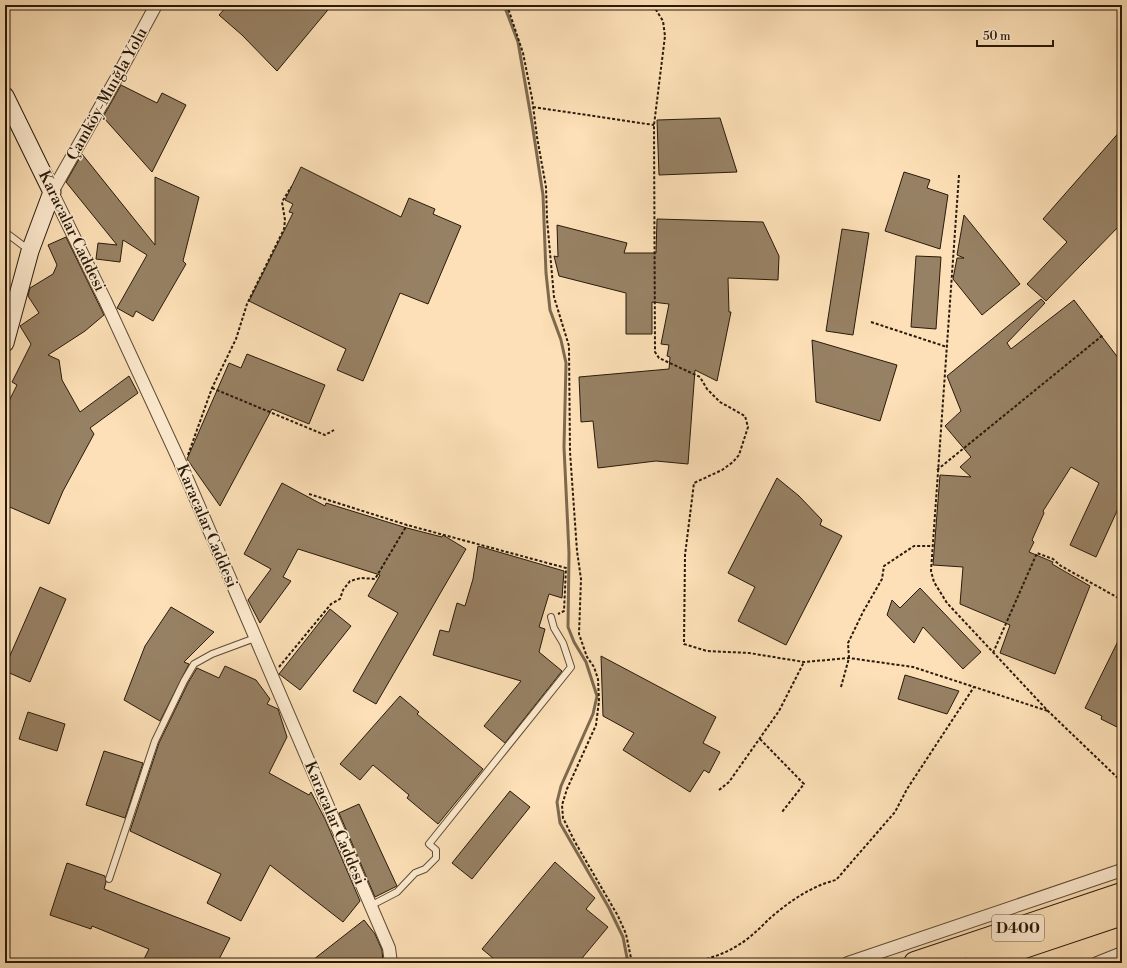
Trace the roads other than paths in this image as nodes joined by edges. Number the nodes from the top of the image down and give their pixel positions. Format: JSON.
{"nodes":[{"id":1,"x":156,"y":5,"type":"edge"},
{"id":2,"x":5,"y":96,"type":"edge"},
{"id":3,"x":52,"y":192,"type":"junction"},
{"id":4,"x":5,"y":232,"type":"edge"},
{"id":5,"x":30,"y":250,"type":"junction"},
{"id":6,"x":5,"y":343,"type":"edge"},
{"id":7,"x":551,"y":617,"type":"road end"},
{"id":8,"x":255,"y":638,"type":"junction"},
{"id":9,"x":1122,"y":870,"type":"edge"},
{"id":10,"x":109,"y":879,"type":"dead end"},
{"id":11,"x":1122,"y":894,"type":"edge"},
{"id":12,"x":370,"y":906,"type":"junction"},
{"id":13,"x":1122,"y":914,"type":"edge"},
{"id":14,"x":1122,"y":953,"type":"edge"},
{"id":15,"x":391,"y":963,"type":"edge"},
{"id":16,"x":848,"y":963,"type":"edge"},
{"id":17,"x":915,"y":963,"type":"edge"},
{"id":18,"x":976,"y":963,"type":"edge"},
{"id":19,"x":1097,"y":963,"type":"edge"}],
"edges":[{"from":1,"to":3,"type":"street","name":"Çamköy-Muığla Yolu"},
{"from":2,"to":3,"type":"street","name":"Karacalar Caddesi"},
{"from":3,"to":5,"type":"street","name":"Çamköy-Muığla Yolu"},
{"from":3,"to":8,"type":"street","name":"Karacalar Caddesi"},
{"from":4,"to":5,"type":"lane"},
{"from":5,"to":6,"type":"street","name":"Çamköy-Muığla Yolu"},
{"from":7,"to":12,"type":"lane"},
{"from":8,"to":10,"type":"lane"},
{"from":8,"to":12,"type":"street","name":"Karacalar Caddesi"},
{"from":9,"to":16,"type":"street"},
{"from":11,"to":17,"type":"highway","number":"D400"},
{"from":12,"to":15,"type":"street","name":"Karacalar Caddesi"},
{"from":13,"to":18,"type":"highway","number":"D400"},
{"from":14,"to":19,"type":"street"}]}
